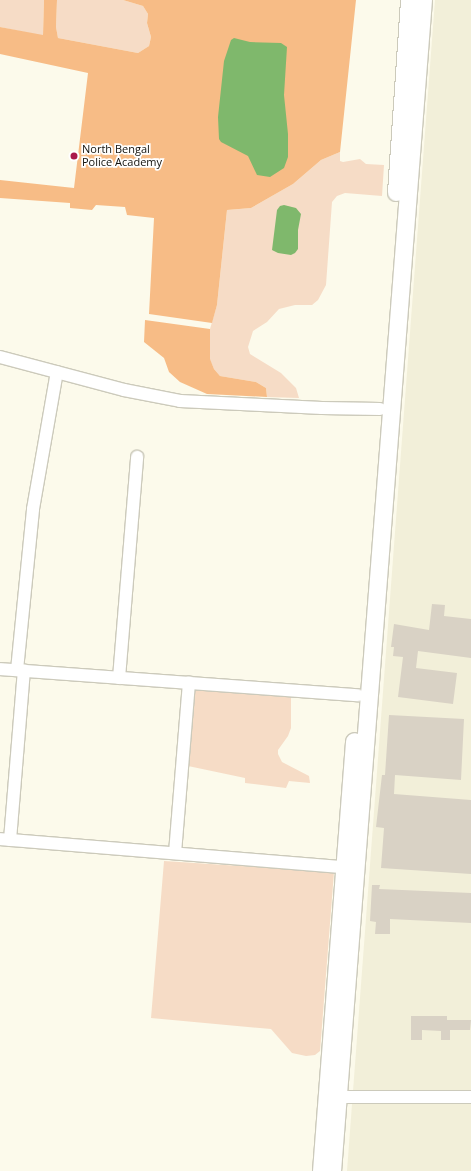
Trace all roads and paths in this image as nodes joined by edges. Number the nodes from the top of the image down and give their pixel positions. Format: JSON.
{"nodes":[{"id":1,"x":409,"y":0,"type":"edge"},
{"id":2,"x":423,"y":0,"type":"edge"},
{"id":3,"x":0,"y":357,"type":"edge"},
{"id":4,"x":57,"y":372,"type":"junction"},
{"id":5,"x":380,"y":409,"type":"junction"},
{"id":6,"x":137,"y":457,"type":"dead end"},
{"id":7,"x":0,"y":669,"type":"edge"},
{"id":8,"x":21,"y":671,"type":"junction"},
{"id":9,"x":119,"y":678,"type":"junction"},
{"id":10,"x":189,"y":683,"type":"junction"},
{"id":11,"x":358,"y":695,"type":"junction"},
{"id":12,"x":5,"y":840,"type":"edge"},
{"id":13,"x":175,"y":853,"type":"junction"},
{"id":14,"x":351,"y":867,"type":"junction"},
{"id":15,"x":333,"y":1097,"type":"junction"},
{"id":16,"x":471,"y":1097,"type":"edge"},
{"id":17,"x":320,"y":1171,"type":"edge"},
{"id":18,"x":332,"y":1171,"type":"edge"}],
"edges":[{"from":1,"to":5,"type":"street"},
{"from":2,"to":14,"type":"street"},
{"from":3,"to":4,"type":"street"},
{"from":4,"to":5,"type":"street"},
{"from":4,"to":8,"type":"street"},
{"from":5,"to":11,"type":"street"},
{"from":6,"to":9,"type":"street"},
{"from":7,"to":8,"type":"street"},
{"from":8,"to":9,"type":"street"},
{"from":8,"to":12,"type":"street"},
{"from":9,"to":10,"type":"street"},
{"from":10,"to":11,"type":"street"},
{"from":10,"to":13,"type":"street"},
{"from":11,"to":14,"type":"street"},
{"from":12,"to":13,"type":"street"},
{"from":13,"to":14,"type":"street"},
{"from":14,"to":15,"type":"street"},
{"from":15,"to":16,"type":"street"},
{"from":15,"to":17,"type":"street"},
{"from":15,"to":18,"type":"street"}]}
